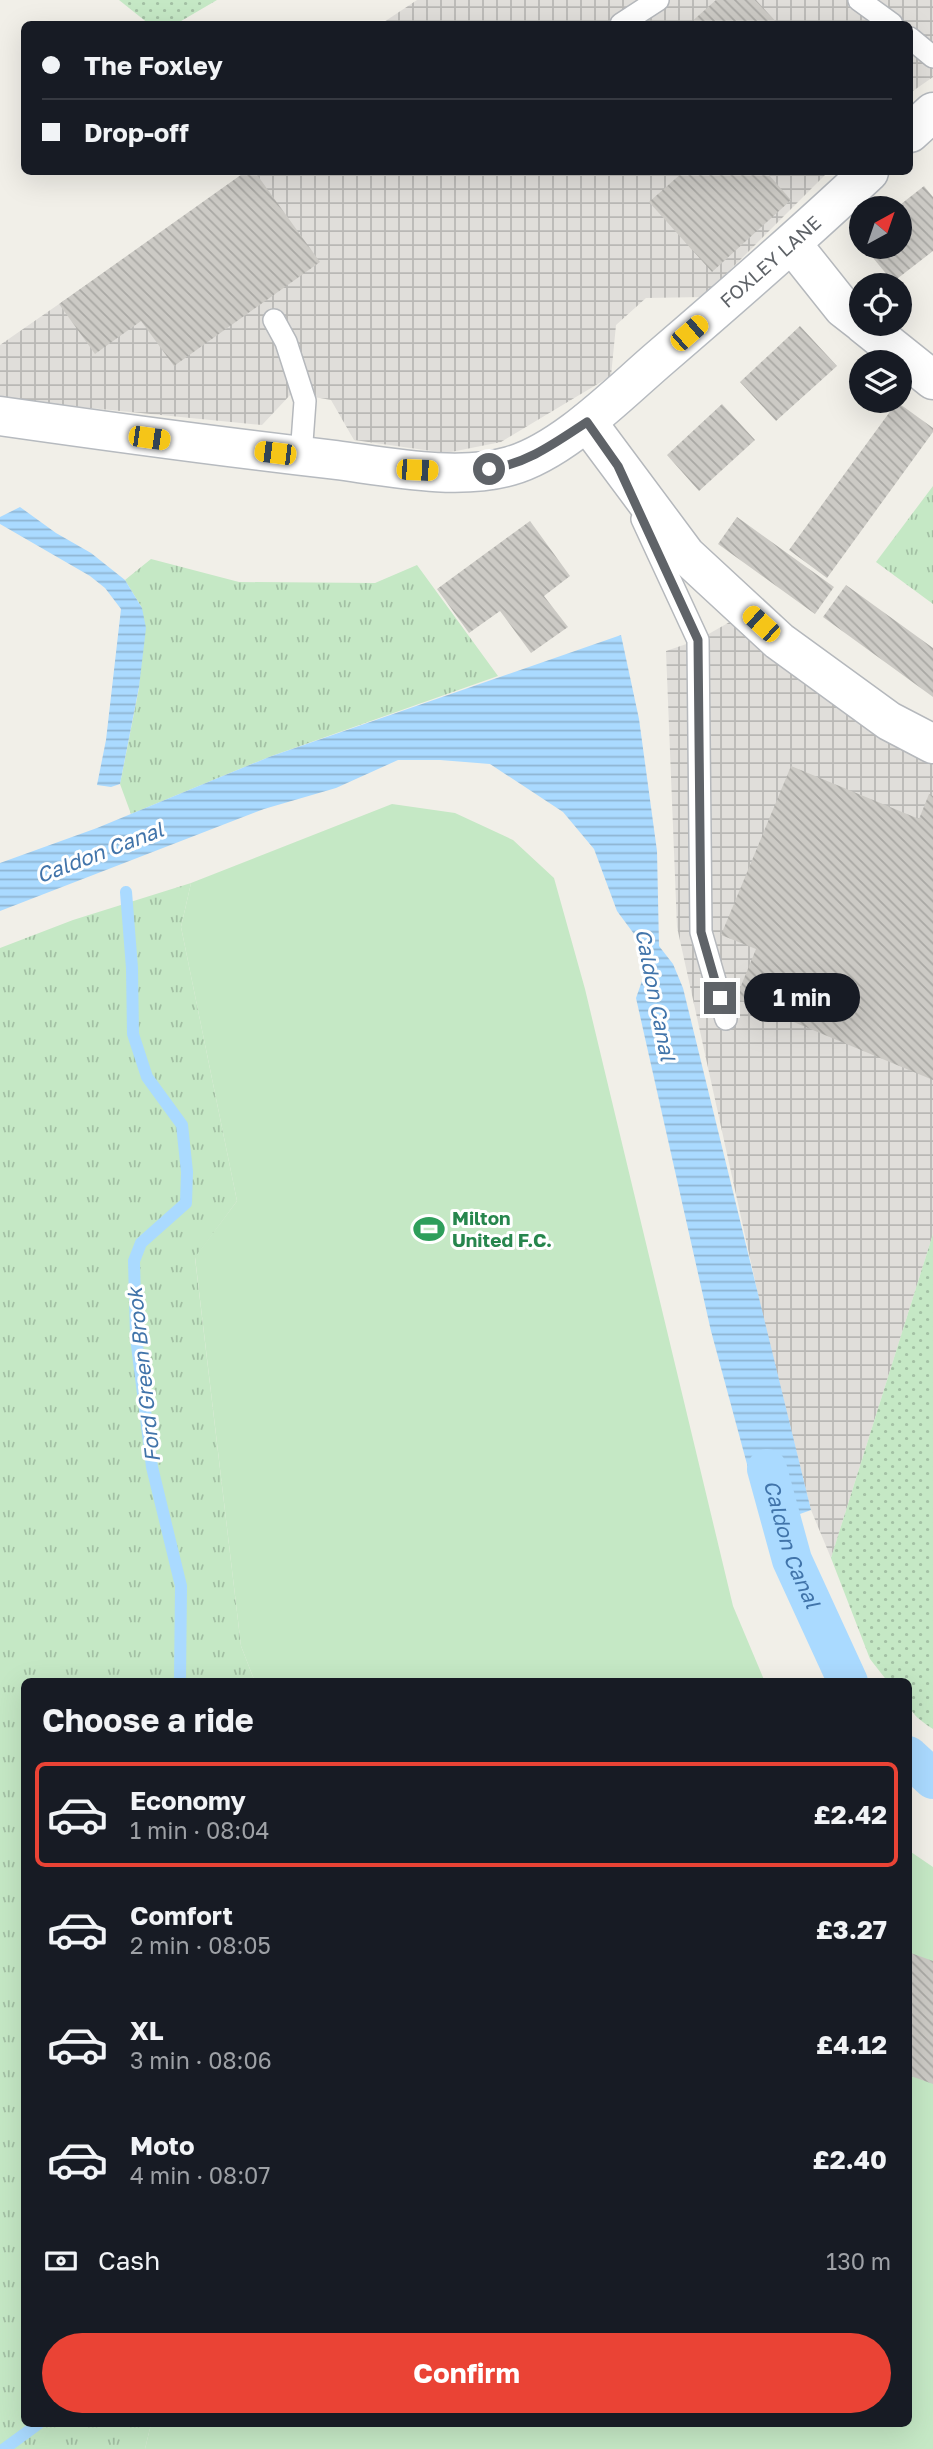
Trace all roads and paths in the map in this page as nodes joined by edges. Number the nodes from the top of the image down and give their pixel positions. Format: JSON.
{"nodes":[{"id":1,"x":658,"y":0,"type":"edge"},
{"id":2,"x":859,"y":0,"type":"edge"},
{"id":3,"x":626,"y":21,"type":"edge"},
{"id":4,"x":888,"y":21,"type":"edge"},
{"id":5,"x":913,"y":40,"type":"edge"},
{"id":6,"x":933,"y":57,"type":"edge"},
{"id":7,"x":933,"y":112,"type":"edge"},
{"id":8,"x":913,"y":131,"type":"edge"},
{"id":9,"x":866,"y":175,"type":"edge"},
{"id":10,"x":792,"y":244,"type":"junction"},
{"id":11,"x":849,"y":313,"type":"edge"},
{"id":12,"x":274,"y":320,"type":"dead end"},
{"id":13,"x":878,"y":336,"type":"edge"},
{"id":14,"x":933,"y":380,"type":"edge"},
{"id":15,"x":0,"y":416,"type":"edge"},
{"id":16,"x":587,"y":422,"type":"junction"},
{"id":17,"x":301,"y":456,"type":"junction"},
{"id":18,"x":618,"y":466,"type":"junction"},
{"id":19,"x":933,"y":744,"type":"edge"},
{"id":20,"x":726,"y":1019,"type":"dead end"}],
"edges":[{"from":1,"to":3,"type":"lane"},
{"from":2,"to":4,"type":"lane"},
{"from":5,"to":6,"type":"lane"},
{"from":7,"to":8,"type":"street"},
{"from":9,"to":10,"type":"street","name":"FOXLEY LANE"},
{"from":10,"to":11,"type":"street"},
{"from":10,"to":16,"type":"street","name":"FOXLEY LANE"},
{"from":12,"to":17,"type":"lane"},
{"from":13,"to":14,"type":"street"},
{"from":15,"to":17,"type":"street","name":"FOXLEY LANE"},
{"from":16,"to":17,"type":"street","name":"FOXLEY LANE"},
{"from":16,"to":18,"type":"street"},
{"from":18,"to":19,"type":"street"},
{"from":18,"to":20,"type":"lane"}]}
